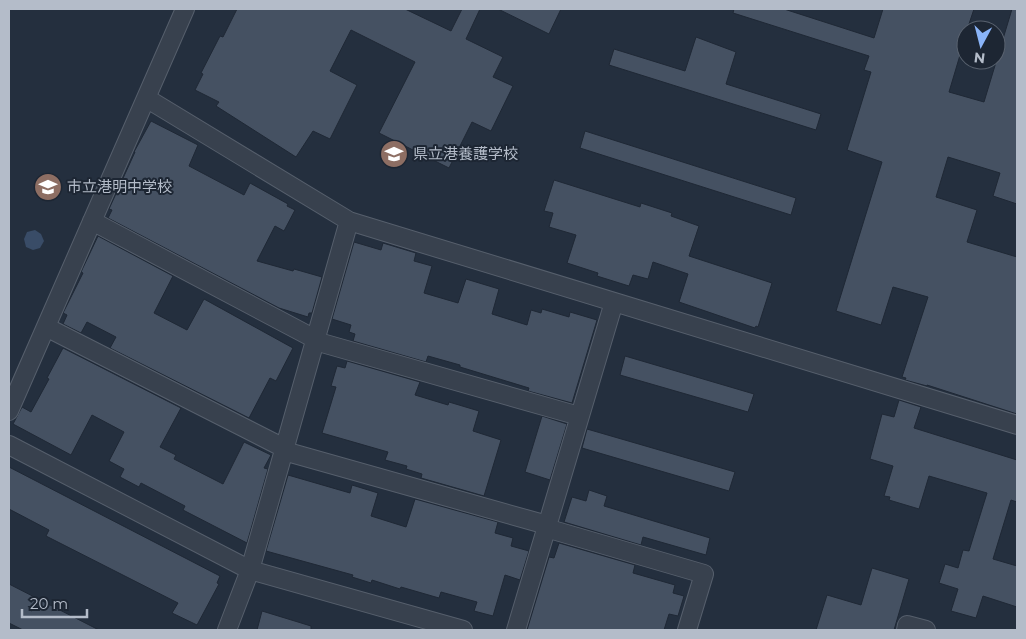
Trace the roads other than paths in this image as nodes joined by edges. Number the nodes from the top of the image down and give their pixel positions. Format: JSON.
{"nodes":[{"id":1,"x":185,"y":9,"type":"edge"},
{"id":2,"x":146,"y":98,"type":"junction"},
{"id":3,"x":92,"y":221,"type":"junction"},
{"id":4,"x":349,"y":221,"type":"junction"},
{"id":5,"x":614,"y":302,"type":"junction"},
{"id":6,"x":46,"y":327,"type":"junction"},
{"id":7,"x":315,"y":340,"type":"junction"},
{"id":8,"x":9,"y":411,"type":"edge"},
{"id":9,"x":579,"y":416,"type":"junction"},
{"id":10,"x":1017,"y":425,"type":"edge"},
{"id":11,"x":9,"y":445,"type":"edge"},
{"id":12,"x":284,"y":449,"type":"junction"},
{"id":13,"x":547,"y":526,"type":"junction"},
{"id":14,"x":250,"y":570,"type":"junction"},
{"id":15,"x":227,"y":630,"type":"edge"},
{"id":16,"x":463,"y":630,"type":"edge"},
{"id":17,"x":516,"y":630,"type":"edge"},
{"id":18,"x":687,"y":630,"type":"edge"},
{"id":19,"x":906,"y":630,"type":"edge"},
{"id":20,"x":926,"y":630,"type":"edge"}],
"edges":[{"from":1,"to":2,"type":"street"},
{"from":2,"to":3,"type":"street"},
{"from":2,"to":4,"type":"street"},
{"from":3,"to":6,"type":"street"},
{"from":3,"to":7,"type":"street"},
{"from":4,"to":5,"type":"street"},
{"from":4,"to":7,"type":"street"},
{"from":5,"to":9,"type":"street"},
{"from":5,"to":10,"type":"street"},
{"from":6,"to":8,"type":"street"},
{"from":6,"to":12,"type":"street"},
{"from":7,"to":9,"type":"street"},
{"from":7,"to":12,"type":"street"},
{"from":9,"to":13,"type":"street"},
{"from":11,"to":14,"type":"street"},
{"from":12,"to":13,"type":"street"},
{"from":12,"to":14,"type":"street"},
{"from":13,"to":17,"type":"street"},
{"from":13,"to":18,"type":"street"},
{"from":14,"to":15,"type":"street"},
{"from":14,"to":16,"type":"street"},
{"from":19,"to":20,"type":"street"}]}
